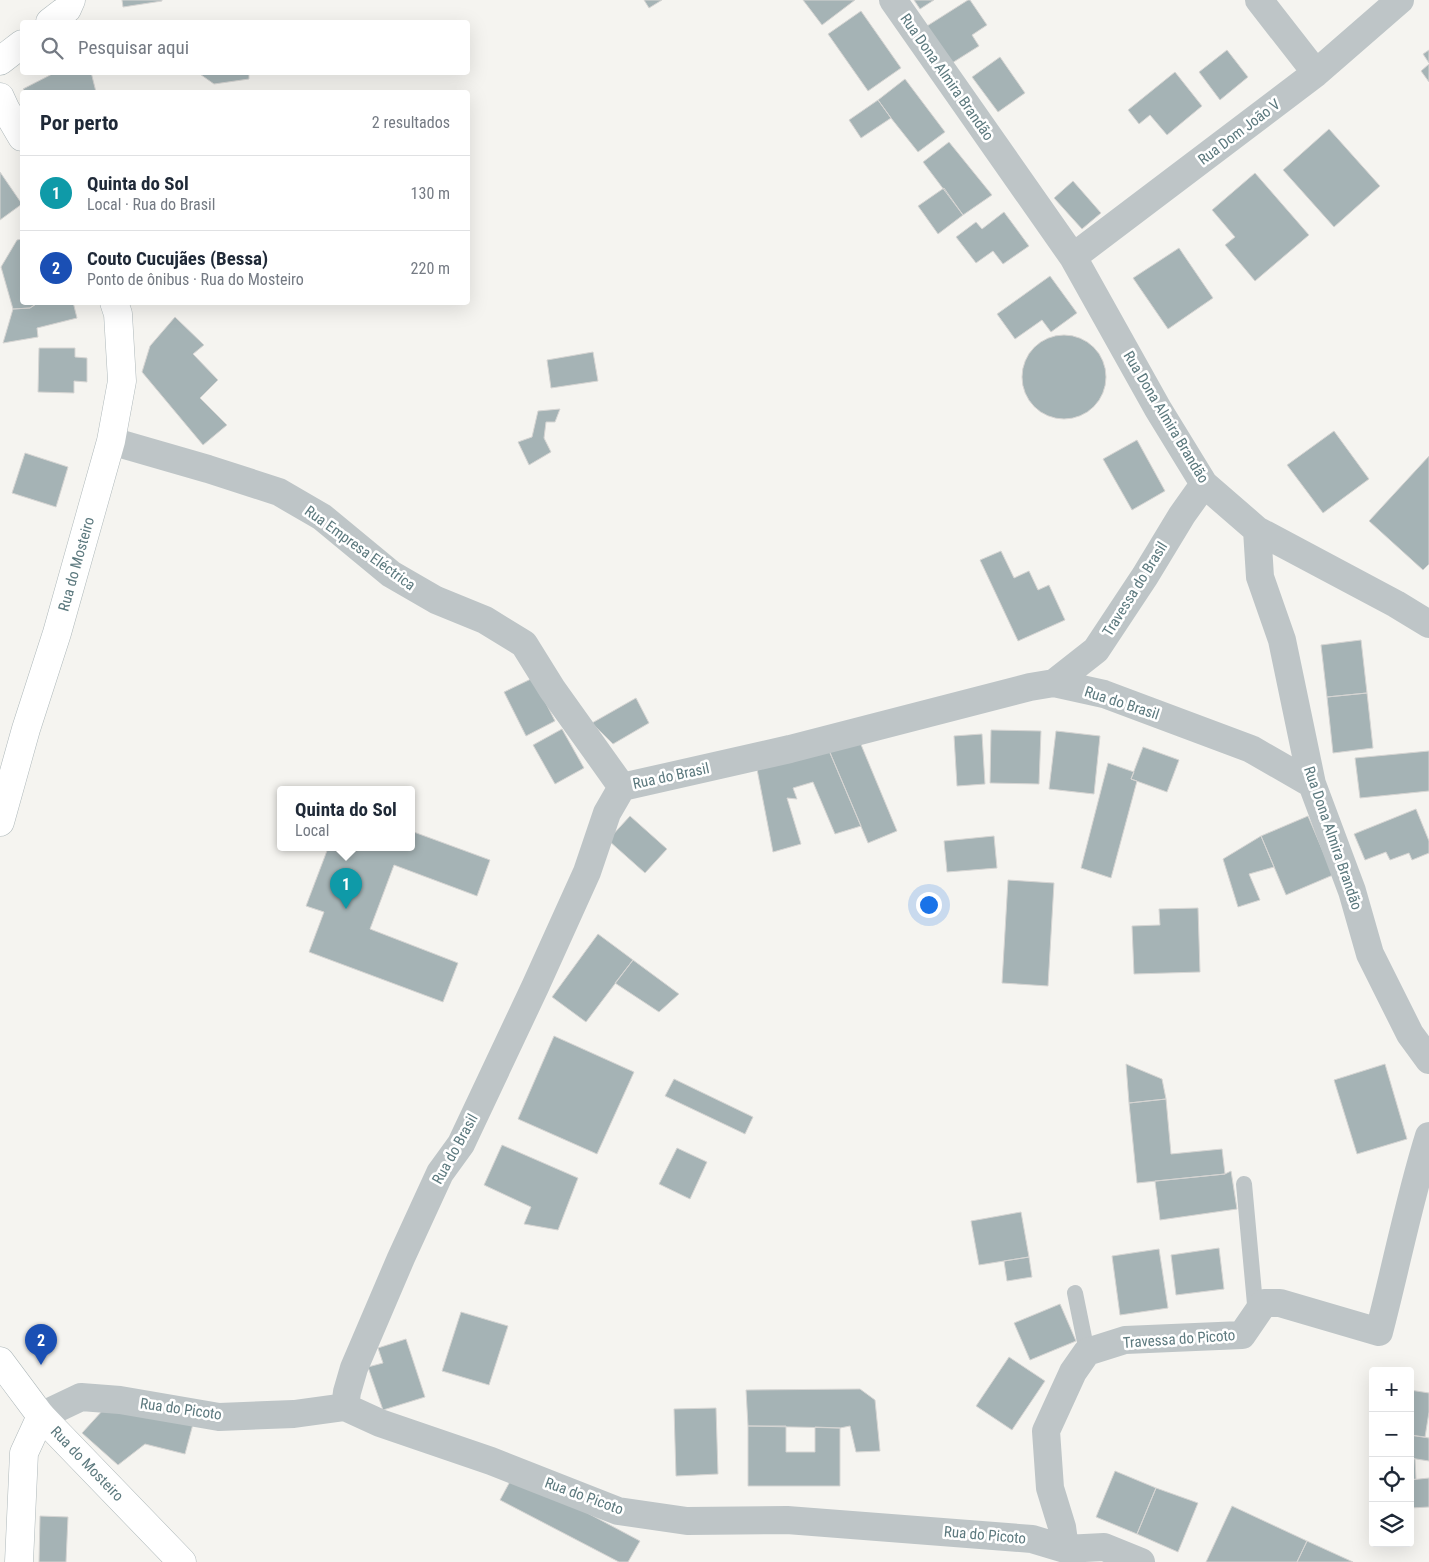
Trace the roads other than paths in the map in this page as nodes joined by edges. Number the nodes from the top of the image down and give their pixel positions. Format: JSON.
{"nodes":[{"id":1,"x":71,"y":0,"type":"edge"},
{"id":2,"x":893,"y":0,"type":"edge"},
{"id":3,"x":1259,"y":0,"type":"edge"},
{"id":4,"x":1400,"y":0,"type":"edge"},
{"id":5,"x":53,"y":20,"type":"edge"},
{"id":6,"x":20,"y":46,"type":"edge"},
{"id":7,"x":0,"y":61,"type":"edge"},
{"id":8,"x":1316,"y":73,"type":"junction"},
{"id":9,"x":0,"y":97,"type":"edge"},
{"id":10,"x":20,"y":134,"type":"edge"},
{"id":11,"x":1073,"y":258,"type":"junction"},
{"id":12,"x":115,"y":305,"type":"edge"},
{"id":13,"x":111,"y":441,"type":"junction"},
{"id":14,"x":1204,"y":484,"type":"junction"},
{"id":15,"x":1256,"y":530,"type":"junction"},
{"id":16,"x":1429,"y":624,"type":"edge"},
{"id":17,"x":1054,"y":683,"type":"junction"},
{"id":18,"x":1312,"y":784,"type":"junction"},
{"id":19,"x":622,"y":786,"type":"junction"},
{"id":20,"x":0,"y":822,"type":"edge"},
{"id":21,"x":1429,"y":1060,"type":"edge"},
{"id":22,"x":1429,"y":1136,"type":"edge"},
{"id":23,"x":1244,"y":1184,"type":"dead end"},
{"id":24,"x":1075,"y":1293,"type":"dead end"},
{"id":25,"x":1256,"y":1314,"type":"junction"},
{"id":26,"x":1086,"y":1352,"type":"junction"},
{"id":27,"x":0,"y":1361,"type":"edge"},
{"id":28,"x":345,"y":1407,"type":"junction"},
{"id":29,"x":41,"y":1416,"type":"junction"},
{"id":30,"x":1065,"y":1549,"type":"junction"},
{"id":31,"x":1109,"y":1556,"type":"edge"},
{"id":32,"x":19,"y":1562,"type":"edge"},
{"id":33,"x":182,"y":1562,"type":"edge"},
{"id":34,"x":1140,"y":1562,"type":"edge"}],
"edges":[{"from":1,"to":5,"type":"main road"},
{"from":2,"to":11,"type":"street","name":"Rua Dona Almira Brandão"},
{"from":3,"to":8,"type":"street"},
{"from":4,"to":8,"type":"street","name":"Rua Dom João V"},
{"from":6,"to":7,"type":"main road"},
{"from":8,"to":11,"type":"street","name":"Rua Dom João V"},
{"from":9,"to":10,"type":"main road"},
{"from":11,"to":14,"type":"street","name":"Rua Dona Almira Brandão"},
{"from":12,"to":13,"type":"main road","name":"Rua do Mosteiro"},
{"from":13,"to":19,"type":"street","name":"Rua Empresa Eléctrica"},
{"from":13,"to":20,"type":"main road","name":"Rua do Mosteiro"},
{"from":14,"to":15,"type":"street","name":"Rua Dona Almira Brandão"},
{"from":14,"to":17,"type":"street","name":"Travessa do Brasil"},
{"from":15,"to":16,"type":"street"},
{"from":15,"to":18,"type":"street","name":"Rua Dona Almira Brandão"},
{"from":17,"to":18,"type":"street","name":"Rua do Brasil"},
{"from":17,"to":19,"type":"street","name":"Rua do Brasil"},
{"from":18,"to":21,"type":"street","name":"Rua Dona Almira Brandão"},
{"from":19,"to":28,"type":"street","name":"Rua do Brasil"},
{"from":22,"to":25,"type":"street","name":"Travessa do Picoto"},
{"from":23,"to":25,"type":"lane"},
{"from":24,"to":26,"type":"lane"},
{"from":25,"to":26,"type":"street","name":"Travessa do Picoto"},
{"from":26,"to":30,"type":"street"},
{"from":27,"to":29,"type":"main road","name":"Rua do Mosteiro"},
{"from":28,"to":29,"type":"street","name":"Rua do Picoto"},
{"from":28,"to":30,"type":"street","name":"Rua do Picoto"},
{"from":29,"to":32,"type":"main road"},
{"from":29,"to":33,"type":"main road","name":"Rua do Mosteiro"},
{"from":30,"to":31,"type":"street","name":"Rua do Picoto"},
{"from":31,"to":34,"type":"street","name":"Rua do Picoto"}]}
